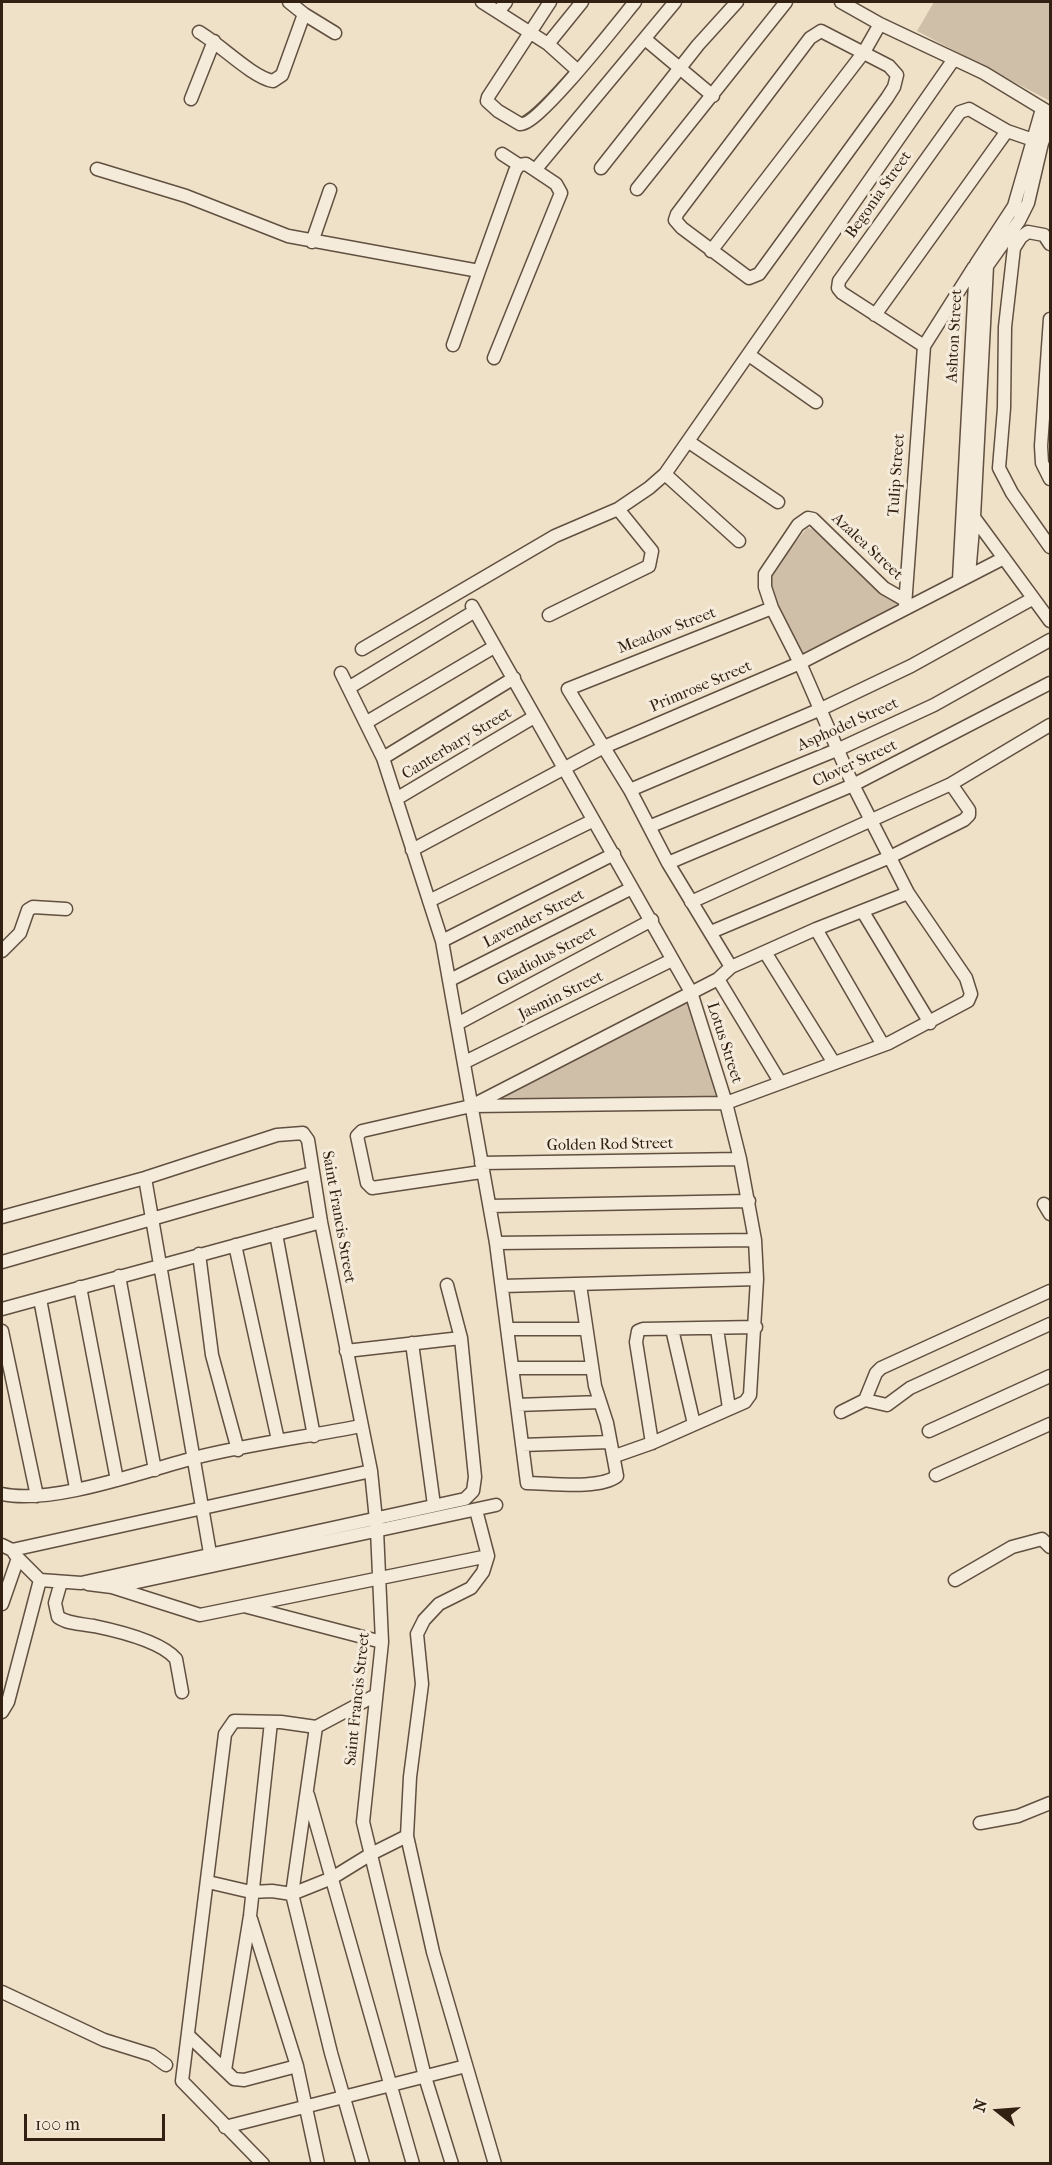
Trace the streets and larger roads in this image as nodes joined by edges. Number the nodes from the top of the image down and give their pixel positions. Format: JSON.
{"nodes":[{"id":1,"x":289,"y":2,"type":"edge"},
{"id":2,"x":482,"y":2,"type":"edge"},
{"id":3,"x":506,"y":2,"type":"edge"},
{"id":4,"x":550,"y":2,"type":"edge"},
{"id":5,"x":582,"y":2,"type":"edge"},
{"id":6,"x":635,"y":2,"type":"edge"},
{"id":7,"x":675,"y":2,"type":"edge"},
{"id":8,"x":737,"y":2,"type":"edge"},
{"id":9,"x":786,"y":2,"type":"edge"},
{"id":10,"x":841,"y":2,"type":"edge"},
{"id":11,"x":498,"y":12,"type":"junction"},
{"id":12,"x":304,"y":14,"type":"junction"},
{"id":13,"x":880,"y":24,"type":"junction"},
{"id":14,"x":199,"y":32,"type":"dead end"},
{"id":15,"x":529,"y":32,"type":"junction"},
{"id":16,"x":335,"y":33,"type":"dead end"},
{"id":17,"x":645,"y":39,"type":"junction"},
{"id":18,"x":214,"y":41,"type":"junction"},
{"id":19,"x":548,"y":44,"type":"junction"},
{"id":20,"x":864,"y":52,"type":"junction"},
{"id":21,"x":954,"y":59,"type":"junction"},
{"id":22,"x":682,"y":69,"type":"junction"},
{"id":23,"x":578,"y":71,"type":"junction"},
{"id":24,"x":713,"y":96,"type":"junction"},
{"id":25,"x":191,"y":99,"type":"dead end"},
{"id":26,"x":1046,"y":111,"type":"edge"},
{"id":27,"x":1050,"y":122,"type":"edge"},
{"id":28,"x":1007,"y":131,"type":"junction"},
{"id":29,"x":1037,"y":141,"type":"junction"},
{"id":30,"x":502,"y":154,"type":"dead end"},
{"id":31,"x":519,"y":165,"type":"junction"},
{"id":32,"x":601,"y":168,"type":"dead end"},
{"id":33,"x":97,"y":169,"type":"dead end"},
{"id":34,"x":536,"y":169,"type":"junction"},
{"id":35,"x":637,"y":189,"type":"dead end"},
{"id":36,"x":330,"y":190,"type":"dead end"},
{"id":37,"x":312,"y":242,"type":"junction"},
{"id":38,"x":1050,"y":244,"type":"edge"},
{"id":39,"x":711,"y":250,"type":"junction"},
{"id":40,"x":981,"y":265,"type":"junction"},
{"id":41,"x":479,"y":271,"type":"junction"},
{"id":42,"x":875,"y":315,"type":"junction"},
{"id":43,"x":1050,"y":319,"type":"edge"},
{"id":44,"x":453,"y":345,"type":"dead end"},
{"id":45,"x":924,"y":346,"type":"junction"},
{"id":46,"x":749,"y":355,"type":"junction"},
{"id":47,"x":494,"y":358,"type":"dead end"},
{"id":48,"x":816,"y":402,"type":"dead end"},
{"id":49,"x":689,"y":442,"type":"junction"},
{"id":50,"x":665,"y":474,"type":"junction"},
{"id":51,"x":1050,"y":479,"type":"edge"},
{"id":52,"x":778,"y":502,"type":"dead end"},
{"id":53,"x":963,"y":506,"type":"junction"},
{"id":54,"x":618,"y":510,"type":"junction"},
{"id":55,"x":974,"y":517,"type":"junction"},
{"id":56,"x":1048,"y":540,"type":"edge"},
{"id":57,"x":739,"y":542,"type":"dead end"},
{"id":58,"x":1004,"y":558,"type":"junction"},
{"id":59,"x":964,"y":578,"type":"junction"},
{"id":60,"x":1032,"y":599,"type":"junction"},
{"id":61,"x":905,"y":603,"type":"junction"},
{"id":62,"x":772,"y":608,"type":"junction"},
{"id":63,"x":549,"y":615,"type":"dead end"},
{"id":64,"x":1050,"y":621,"type":"edge"},
{"id":65,"x":1050,"y":640,"type":"edge"},
{"id":66,"x":494,"y":646,"type":"junction"},
{"id":67,"x":362,"y":649,"type":"dead end"},
{"id":68,"x":800,"y":663,"type":"junction"},
{"id":69,"x":341,"y":673,"type":"dead end"},
{"id":70,"x":514,"y":678,"type":"junction"},
{"id":71,"x":1050,"y":683,"type":"edge"},
{"id":72,"x":350,"y":687,"type":"junction"},
{"id":73,"x":821,"y":709,"type":"junction"},
{"id":74,"x":534,"y":717,"type":"junction"},
{"id":75,"x":367,"y":722,"type":"junction"},
{"id":76,"x":1050,"y":725,"type":"edge"},
{"id":77,"x":603,"y":747,"type":"junction"},
{"id":78,"x":839,"y":748,"type":"junction"},
{"id":79,"x":383,"y":758,"type":"junction"},
{"id":80,"x":566,"y":768,"type":"junction"},
{"id":81,"x":951,"y":784,"type":"junction"},
{"id":82,"x":853,"y":785,"type":"junction"},
{"id":83,"x":630,"y":790,"type":"junction"},
{"id":84,"x":396,"y":799,"type":"junction"},
{"id":85,"x":592,"y":821,"type":"junction"},
{"id":86,"x":871,"y":821,"type":"junction"},
{"id":87,"x":651,"y":826,"type":"junction"},
{"id":88,"x":412,"y":850,"type":"junction"},
{"id":89,"x":614,"y":854,"type":"junction"},
{"id":90,"x":890,"y":857,"type":"junction"},
{"id":91,"x":668,"y":863,"type":"junction"},
{"id":92,"x":633,"y":888,"type":"junction"},
{"id":93,"x":908,"y":893,"type":"junction"},
{"id":94,"x":429,"y":901,"type":"junction"},
{"id":95,"x":691,"y":902,"type":"junction"},
{"id":96,"x":66,"y":909,"type":"dead end"},
{"id":97,"x":863,"y":912,"type":"junction"},
{"id":98,"x":652,"y":920,"type":"junction"},
{"id":99,"x":816,"y":929,"type":"junction"},
{"id":100,"x":711,"y":932,"type":"junction"},
{"id":101,"x":442,"y":941,"type":"junction"},
{"id":102,"x":2,"y":951,"type":"edge"},
{"id":103,"x":765,"y":952,"type":"junction"},
{"id":104,"x":672,"y":960,"type":"junction"},
{"id":105,"x":731,"y":967,"type":"junction"},
{"id":106,"x":718,"y":979,"type":"junction"},
{"id":107,"x":450,"y":980,"type":"junction"},
{"id":108,"x":691,"y":992,"type":"junction"},
{"id":109,"x":930,"y":1023,"type":"junction"},
{"id":110,"x":457,"y":1024,"type":"junction"},
{"id":111,"x":883,"y":1045,"type":"junction"},
{"id":112,"x":465,"y":1062,"type":"junction"},
{"id":113,"x":834,"y":1064,"type":"junction"},
{"id":114,"x":780,"y":1082,"type":"junction"},
{"id":115,"x":726,"y":1103,"type":"junction"},
{"id":116,"x":471,"y":1106,"type":"junction"},
{"id":117,"x":740,"y":1159,"type":"junction"},
{"id":118,"x":481,"y":1168,"type":"junction"},
{"id":119,"x":312,"y":1173,"type":"junction"},
{"id":120,"x":145,"y":1178,"type":"junction"},
{"id":121,"x":748,"y":1201,"type":"junction"},
{"id":122,"x":490,"y":1206,"type":"junction"},
{"id":123,"x":2,"y":1217,"type":"edge"},
{"id":124,"x":152,"y":1218,"type":"junction"},
{"id":125,"x":321,"y":1222,"type":"junction"},
{"id":126,"x":276,"y":1234,"type":"junction"},
{"id":127,"x":755,"y":1240,"type":"junction"},
{"id":128,"x":496,"y":1243,"type":"junction"},
{"id":129,"x":235,"y":1245,"type":"junction"},
{"id":130,"x":199,"y":1254,"type":"junction"},
{"id":131,"x":2,"y":1262,"type":"edge"},
{"id":132,"x":158,"y":1264,"type":"junction"},
{"id":133,"x":119,"y":1276,"type":"junction"},
{"id":134,"x":757,"y":1279,"type":"junction"},
{"id":135,"x":447,"y":1285,"type":"dead end"},
{"id":136,"x":580,"y":1285,"type":"junction"},
{"id":137,"x":503,"y":1286,"type":"junction"},
{"id":138,"x":80,"y":1287,"type":"junction"},
{"id":139,"x":1050,"y":1291,"type":"edge"},
{"id":140,"x":40,"y":1299,"type":"junction"},
{"id":141,"x":2,"y":1309,"type":"edge"},
{"id":142,"x":1050,"y":1324,"type":"edge"},
{"id":143,"x":756,"y":1327,"type":"junction"},
{"id":144,"x":508,"y":1329,"type":"junction"},
{"id":145,"x":585,"y":1329,"type":"junction"},
{"id":146,"x":672,"y":1329,"type":"junction"},
{"id":147,"x":717,"y":1329,"type":"junction"},
{"id":148,"x":2,"y":1331,"type":"edge"},
{"id":149,"x":461,"y":1338,"type":"junction"},
{"id":150,"x":412,"y":1343,"type":"junction"},
{"id":151,"x":346,"y":1351,"type":"junction"},
{"id":152,"x":513,"y":1368,"type":"junction"},
{"id":153,"x":592,"y":1368,"type":"junction"},
{"id":154,"x":1050,"y":1376,"type":"edge"},
{"id":155,"x":865,"y":1400,"type":"junction"},
{"id":156,"x":600,"y":1402,"type":"junction"},
{"id":157,"x":517,"y":1405,"type":"junction"},
{"id":158,"x":729,"y":1408,"type":"junction"},
{"id":159,"x":841,"y":1412,"type":"dead end"},
{"id":160,"x":694,"y":1424,"type":"junction"},
{"id":161,"x":1050,"y":1424,"type":"edge"},
{"id":162,"x":361,"y":1426,"type":"junction"},
{"id":163,"x":929,"y":1431,"type":"dead end"},
{"id":164,"x":314,"y":1436,"type":"junction"},
{"id":165,"x":278,"y":1440,"type":"junction"},
{"id":166,"x":609,"y":1442,"type":"junction"},
{"id":167,"x":652,"y":1443,"type":"junction"},
{"id":168,"x":522,"y":1444,"type":"junction"},
{"id":169,"x":238,"y":1450,"type":"junction"},
{"id":170,"x":615,"y":1456,"type":"junction"},
{"id":171,"x":195,"y":1458,"type":"junction"},
{"id":172,"x":155,"y":1470,"type":"junction"},
{"id":173,"x":371,"y":1471,"type":"junction"},
{"id":174,"x":936,"y":1475,"type":"dead end"},
{"id":175,"x":117,"y":1480,"type":"junction"},
{"id":176,"x":76,"y":1488,"type":"junction"},
{"id":177,"x":2,"y":1494,"type":"edge"},
{"id":178,"x":37,"y":1496,"type":"junction"},
{"id":179,"x":434,"y":1505,"type":"junction"},
{"id":180,"x":496,"y":1505,"type":"dead end"},
{"id":181,"x":201,"y":1507,"type":"junction"},
{"id":182,"x":476,"y":1510,"type":"junction"},
{"id":183,"x":376,"y":1525,"type":"junction"},
{"id":184,"x":1050,"y":1547,"type":"edge"},
{"id":185,"x":10,"y":1551,"type":"edge"},
{"id":186,"x":210,"y":1553,"type":"junction"},
{"id":187,"x":488,"y":1556,"type":"junction"},
{"id":188,"x":381,"y":1578,"type":"junction"},
{"id":189,"x":40,"y":1580,"type":"junction"},
{"id":190,"x":955,"y":1580,"type":"dead end"},
{"id":191,"x":62,"y":1582,"type":"junction"},
{"id":192,"x":81,"y":1583,"type":"junction"},
{"id":193,"x":112,"y":1587,"type":"junction"},
{"id":194,"x":2,"y":1604,"type":"edge"},
{"id":195,"x":241,"y":1605,"type":"junction"},
{"id":196,"x":382,"y":1642,"type":"junction"},
{"id":197,"x":182,"y":1692,"type":"dead end"},
{"id":198,"x":376,"y":1695,"type":"junction"},
{"id":199,"x":2,"y":1712,"type":"edge"},
{"id":200,"x":271,"y":1722,"type":"junction"},
{"id":201,"x":316,"y":1727,"type":"junction"},
{"id":202,"x":307,"y":1789,"type":"junction"},
{"id":203,"x":1050,"y":1803,"type":"edge"},
{"id":204,"x":980,"y":1823,"type":"dead end"},
{"id":205,"x":407,"y":1836,"type":"junction"},
{"id":206,"x":371,"y":1854,"type":"junction"},
{"id":207,"x":332,"y":1878,"type":"junction"},
{"id":208,"x":208,"y":1882,"type":"junction"},
{"id":209,"x":251,"y":1892,"type":"junction"},
{"id":210,"x":292,"y":1894,"type":"junction"},
{"id":211,"x":250,"y":1916,"type":"junction"},
{"id":212,"x":2,"y":1992,"type":"edge"},
{"id":213,"x":188,"y":2035,"type":"junction"},
{"id":214,"x":166,"y":2065,"type":"dead end"},
{"id":215,"x":297,"y":2066,"type":"junction"},
{"id":216,"x":466,"y":2066,"type":"junction"},
{"id":217,"x":225,"y":2070,"type":"junction"},
{"id":218,"x":424,"y":2077,"type":"junction"},
{"id":219,"x":391,"y":2086,"type":"junction"},
{"id":220,"x":344,"y":2096,"type":"junction"},
{"id":221,"x":305,"y":2108,"type":"junction"},
{"id":222,"x":225,"y":2127,"type":"junction"},
{"id":223,"x":262,"y":2163,"type":"edge"},
{"id":224,"x":318,"y":2163,"type":"edge"},
{"id":225,"x":363,"y":2163,"type":"edge"},
{"id":226,"x":413,"y":2163,"type":"edge"},
{"id":227,"x":452,"y":2163,"type":"edge"},
{"id":228,"x":495,"y":2163,"type":"edge"}],
"edges":[{"from":1,"to":12,"type":"street"},
{"from":2,"to":11,"type":"street"},
{"from":3,"to":11,"type":"street"},
{"from":4,"to":15,"type":"street"},
{"from":5,"to":19,"type":"street"},
{"from":6,"to":23,"type":"street"},
{"from":7,"to":17,"type":"street"},
{"from":8,"to":22,"type":"street"},
{"from":9,"to":24,"type":"street"},
{"from":10,"to":13,"type":"street"},
{"from":11,"to":15,"type":"street"},
{"from":12,"to":16,"type":"street"},
{"from":12,"to":18,"type":"street"},
{"from":13,"to":20,"type":"street"},
{"from":13,"to":21,"type":"street"},
{"from":14,"to":18,"type":"street"},
{"from":15,"to":19,"type":"street"},
{"from":15,"to":23,"type":"street"},
{"from":17,"to":22,"type":"street"},
{"from":17,"to":34,"type":"street"},
{"from":18,"to":25,"type":"street"},
{"from":19,"to":23,"type":"street"},
{"from":20,"to":39,"type":"street"},
{"from":20,"to":39,"type":"street"},
{"from":20,"to":39,"type":"street"},
{"from":21,"to":26,"type":"street"},
{"from":21,"to":46,"type":"street"},
{"from":22,"to":24,"type":"street"},
{"from":22,"to":32,"type":"street"},
{"from":24,"to":35,"type":"street"},
{"from":26,"to":29,"type":"street"},
{"from":27,"to":29,"type":"street"},
{"from":28,"to":29,"type":"street","name":"Begonia Street"},
{"from":28,"to":42,"type":"street"},
{"from":28,"to":42,"type":"street","name":"Begonia Street"},
{"from":29,"to":40,"type":"street"},
{"from":30,"to":31,"type":"street"},
{"from":31,"to":34,"type":"street"},
{"from":31,"to":41,"type":"street"},
{"from":33,"to":37,"type":"street"},
{"from":34,"to":47,"type":"street"},
{"from":36,"to":37,"type":"street"},
{"from":37,"to":41,"type":"street"},
{"from":38,"to":56,"type":"street"},
{"from":40,"to":45,"type":"street"},
{"from":40,"to":53,"type":"street","name":"Ashton Street"},
{"from":40,"to":55,"type":"street","name":"Ashton Street"},
{"from":41,"to":44,"type":"street"},
{"from":42,"to":45,"type":"street","name":"Begonia Street"},
{"from":43,"to":51,"type":"street"},
{"from":45,"to":61,"type":"street","name":"Tulip Street"},
{"from":46,"to":48,"type":"street"},
{"from":46,"to":49,"type":"street"},
{"from":49,"to":50,"type":"street"},
{"from":49,"to":52,"type":"street"},
{"from":50,"to":54,"type":"street"},
{"from":50,"to":57,"type":"street"},
{"from":53,"to":55,"type":"street"},
{"from":53,"to":59,"type":"street","name":"Ashton Street"},
{"from":54,"to":63,"type":"street"},
{"from":54,"to":67,"type":"street"},
{"from":55,"to":58,"type":"street"},
{"from":55,"to":59,"type":"street","name":"Ashton Street"},
{"from":58,"to":59,"type":"street","name":"Primrose Street"},
{"from":58,"to":60,"type":"street"},
{"from":59,"to":61,"type":"street","name":"Primrose Street"},
{"from":60,"to":64,"type":"street"},
{"from":60,"to":73,"type":"street"},
{"from":61,"to":62,"type":"street","name":"Azalea Street"},
{"from":61,"to":68,"type":"street","name":"Primrose Street"},
{"from":62,"to":68,"type":"street"},
{"from":62,"to":77,"type":"street","name":"Meadow Street"},
{"from":65,"to":78,"type":"street","name":"Asphodel Street"},
{"from":66,"to":70,"type":"street","name":"Lotus Street"},
{"from":66,"to":72,"type":"street","name":"Lotus Street"},
{"from":66,"to":75,"type":"street"},
{"from":68,"to":73,"type":"street"},
{"from":68,"to":77,"type":"street","name":"Primrose Street"},
{"from":69,"to":72,"type":"street"},
{"from":70,"to":74,"type":"street","name":"Lotus Street"},
{"from":70,"to":79,"type":"street"},
{"from":71,"to":82,"type":"street","name":"Clover Street"},
{"from":72,"to":75,"type":"street"},
{"from":73,"to":78,"type":"street"},
{"from":73,"to":83,"type":"street"},
{"from":74,"to":80,"type":"street","name":"Lotus Street"},
{"from":74,"to":84,"type":"street","name":"Canterbary Street"},
{"from":75,"to":79,"type":"street"},
{"from":76,"to":81,"type":"street"},
{"from":77,"to":80,"type":"street","name":"Primrose Street"},
{"from":77,"to":83,"type":"street"},
{"from":78,"to":82,"type":"street"},
{"from":78,"to":87,"type":"street","name":"Asphodel Street"},
{"from":79,"to":84,"type":"street"},
{"from":80,"to":85,"type":"street","name":"Lotus Street"},
{"from":80,"to":88,"type":"street","name":"Primrose Street"},
{"from":81,"to":86,"type":"street"},
{"from":81,"to":90,"type":"street"},
{"from":82,"to":86,"type":"street"},
{"from":82,"to":91,"type":"street","name":"Clover Street"},
{"from":83,"to":87,"type":"street"},
{"from":84,"to":88,"type":"street"},
{"from":85,"to":89,"type":"street","name":"Lotus Street"},
{"from":85,"to":94,"type":"street"},
{"from":86,"to":90,"type":"street"},
{"from":86,"to":95,"type":"street"},
{"from":87,"to":91,"type":"street"},
{"from":88,"to":94,"type":"street"},
{"from":89,"to":92,"type":"street","name":"Lotus Street"},
{"from":89,"to":101,"type":"street"},
{"from":90,"to":93,"type":"street"},
{"from":90,"to":100,"type":"street"},
{"from":91,"to":95,"type":"street"},
{"from":92,"to":98,"type":"street","name":"Lotus Street"},
{"from":92,"to":107,"type":"street","name":"Lavender Street"},
{"from":93,"to":97,"type":"street"},
{"from":93,"to":109,"type":"street"},
{"from":94,"to":101,"type":"street"},
{"from":95,"to":100,"type":"street"},
{"from":96,"to":102,"type":"street"},
{"from":97,"to":99,"type":"street"},
{"from":97,"to":109,"type":"street"},
{"from":98,"to":104,"type":"street","name":"Lotus Street"},
{"from":98,"to":110,"type":"street","name":"Gladiolus Street"},
{"from":99,"to":103,"type":"street"},
{"from":99,"to":111,"type":"street"},
{"from":100,"to":105,"type":"street"},
{"from":101,"to":107,"type":"street"},
{"from":103,"to":105,"type":"street"},
{"from":103,"to":113,"type":"street"},
{"from":104,"to":108,"type":"street","name":"Lotus Street"},
{"from":104,"to":112,"type":"street","name":"Jasmin Street"},
{"from":105,"to":106,"type":"street"},
{"from":106,"to":108,"type":"street"},
{"from":106,"to":114,"type":"street"},
{"from":107,"to":110,"type":"street"},
{"from":108,"to":115,"type":"street","name":"Lotus Street"},
{"from":108,"to":116,"type":"street"},
{"from":109,"to":111,"type":"street"},
{"from":110,"to":112,"type":"street"},
{"from":111,"to":113,"type":"street"},
{"from":112,"to":116,"type":"street"},
{"from":113,"to":114,"type":"street"},
{"from":114,"to":115,"type":"street"},
{"from":115,"to":116,"type":"street"},
{"from":115,"to":117,"type":"street","name":"Lotus Street"},
{"from":116,"to":118,"type":"street"},
{"from":116,"to":118,"type":"street","name":"Golden Rod Street"},
{"from":117,"to":118,"type":"street","name":"Golden Rod Street"},
{"from":117,"to":121,"type":"street","name":"Lotus Street"},
{"from":118,"to":122,"type":"street"},
{"from":119,"to":120,"type":"street","name":"Saint Francis Street"},
{"from":119,"to":124,"type":"street"},
{"from":119,"to":125,"type":"street","name":"Saint Francis Street"},
{"from":120,"to":123,"type":"street"},
{"from":120,"to":124,"type":"street"},
{"from":121,"to":122,"type":"street"},
{"from":121,"to":127,"type":"street","name":"Lotus Street"},
{"from":122,"to":128,"type":"street"},
{"from":124,"to":131,"type":"street"},
{"from":124,"to":132,"type":"street"},
{"from":125,"to":126,"type":"street"},
{"from":125,"to":151,"type":"street","name":"Saint Francis Street"},
{"from":126,"to":129,"type":"street"},
{"from":126,"to":164,"type":"street"},
{"from":127,"to":128,"type":"street"},
{"from":127,"to":134,"type":"street","name":"Lotus Street"},
{"from":128,"to":137,"type":"street"},
{"from":129,"to":130,"type":"street"},
{"from":129,"to":165,"type":"street"},
{"from":130,"to":132,"type":"street"},
{"from":130,"to":169,"type":"street"},
{"from":132,"to":133,"type":"street"},
{"from":132,"to":171,"type":"street"},
{"from":133,"to":138,"type":"street"},
{"from":133,"to":172,"type":"street"},
{"from":134,"to":136,"type":"street"},
{"from":134,"to":143,"type":"street","name":"Lotus Street"},
{"from":135,"to":149,"type":"street"},
{"from":136,"to":137,"type":"street"},
{"from":136,"to":145,"type":"street"},
{"from":137,"to":144,"type":"street"},
{"from":138,"to":140,"type":"street"},
{"from":138,"to":175,"type":"street"},
{"from":139,"to":155,"type":"street"},
{"from":140,"to":141,"type":"street"},
{"from":140,"to":176,"type":"street"},
{"from":142,"to":155,"type":"street"},
{"from":143,"to":147,"type":"street"},
{"from":143,"to":158,"type":"street","name":"Lotus Street"},
{"from":144,"to":145,"type":"street"},
{"from":144,"to":152,"type":"street"},
{"from":145,"to":153,"type":"street"},
{"from":146,"to":147,"type":"street"},
{"from":146,"to":160,"type":"street"},
{"from":146,"to":167,"type":"street"},
{"from":147,"to":158,"type":"street"},
{"from":148,"to":178,"type":"street"},
{"from":149,"to":150,"type":"street"},
{"from":149,"to":179,"type":"street"},
{"from":150,"to":151,"type":"street"},
{"from":150,"to":179,"type":"street"},
{"from":151,"to":162,"type":"street","name":"Saint Francis Street"},
{"from":152,"to":153,"type":"street"},
{"from":152,"to":157,"type":"street"},
{"from":153,"to":156,"type":"street"},
{"from":154,"to":163,"type":"street"},
{"from":155,"to":159,"type":"street"},
{"from":156,"to":157,"type":"street"},
{"from":156,"to":166,"type":"street"},
{"from":157,"to":168,"type":"street"},
{"from":158,"to":160,"type":"street","name":"Lotus Street"},
{"from":160,"to":167,"type":"street","name":"Lotus Street"},
{"from":161,"to":174,"type":"street"},
{"from":162,"to":164,"type":"street"},
{"from":162,"to":173,"type":"street","name":"Saint Francis Street"},
{"from":164,"to":165,"type":"street"},
{"from":165,"to":169,"type":"street"},
{"from":166,"to":168,"type":"street"},
{"from":166,"to":170,"type":"street"},
{"from":167,"to":170,"type":"street","name":"Lotus Street"},
{"from":168,"to":170,"type":"street"},
{"from":169,"to":171,"type":"street"},
{"from":171,"to":172,"type":"street"},
{"from":171,"to":181,"type":"street"},
{"from":172,"to":175,"type":"street"},
{"from":173,"to":181,"type":"street"},
{"from":173,"to":183,"type":"street","name":"Saint Francis Street"},
{"from":175,"to":176,"type":"street"},
{"from":176,"to":178,"type":"street"},
{"from":177,"to":178,"type":"street"},
{"from":179,"to":183,"type":"street"},
{"from":180,"to":182,"type":"street"},
{"from":181,"to":185,"type":"street"},
{"from":181,"to":186,"type":"street"},
{"from":182,"to":183,"type":"street"},
{"from":182,"to":187,"type":"street"},
{"from":183,"to":186,"type":"street"},
{"from":183,"to":188,"type":"street","name":"Saint Francis Street"},
{"from":183,"to":193,"type":"street"},
{"from":184,"to":190,"type":"street"},
{"from":185,"to":189,"type":"street"},
{"from":185,"to":194,"type":"street"},
{"from":186,"to":192,"type":"street"},
{"from":187,"to":188,"type":"street"},
{"from":187,"to":205,"type":"street"},
{"from":188,"to":195,"type":"street"},
{"from":188,"to":196,"type":"street","name":"Saint Francis Street"},
{"from":189,"to":191,"type":"street"},
{"from":189,"to":199,"type":"street"},
{"from":191,"to":192,"type":"street"},
{"from":191,"to":197,"type":"street"},
{"from":192,"to":193,"type":"street"},
{"from":193,"to":195,"type":"street"},
{"from":195,"to":196,"type":"street"},
{"from":196,"to":198,"type":"street","name":"Saint Francis Street"},
{"from":198,"to":201,"type":"street"},
{"from":198,"to":206,"type":"street","name":"Saint Francis Street"},
{"from":200,"to":201,"type":"street"},
{"from":200,"to":208,"type":"street"},
{"from":200,"to":209,"type":"street"},
{"from":201,"to":202,"type":"street"},
{"from":202,"to":207,"type":"street"},
{"from":202,"to":210,"type":"street"},
{"from":203,"to":204,"type":"street"},
{"from":205,"to":206,"type":"street"},
{"from":205,"to":216,"type":"street"},
{"from":206,"to":207,"type":"street"},
{"from":206,"to":218,"type":"street","name":"Saint Francis Street"},
{"from":207,"to":210,"type":"street"},
{"from":207,"to":219,"type":"street"},
{"from":208,"to":209,"type":"street"},
{"from":208,"to":213,"type":"street"},
{"from":209,"to":210,"type":"street"},
{"from":209,"to":211,"type":"street"},
{"from":210,"to":220,"type":"street"},
{"from":211,"to":215,"type":"street"},
{"from":211,"to":217,"type":"street"},
{"from":212,"to":214,"type":"street"},
{"from":213,"to":217,"type":"street"},
{"from":213,"to":222,"type":"street"},
{"from":215,"to":217,"type":"street"},
{"from":215,"to":221,"type":"street"},
{"from":216,"to":218,"type":"street"},
{"from":216,"to":228,"type":"street"},
{"from":218,"to":219,"type":"street"},
{"from":218,"to":227,"type":"street","name":"Saint Francis Street"},
{"from":219,"to":220,"type":"street"},
{"from":219,"to":226,"type":"street"},
{"from":220,"to":221,"type":"street"},
{"from":220,"to":225,"type":"street"},
{"from":221,"to":222,"type":"street"},
{"from":221,"to":224,"type":"street"},
{"from":222,"to":223,"type":"street"}]}
